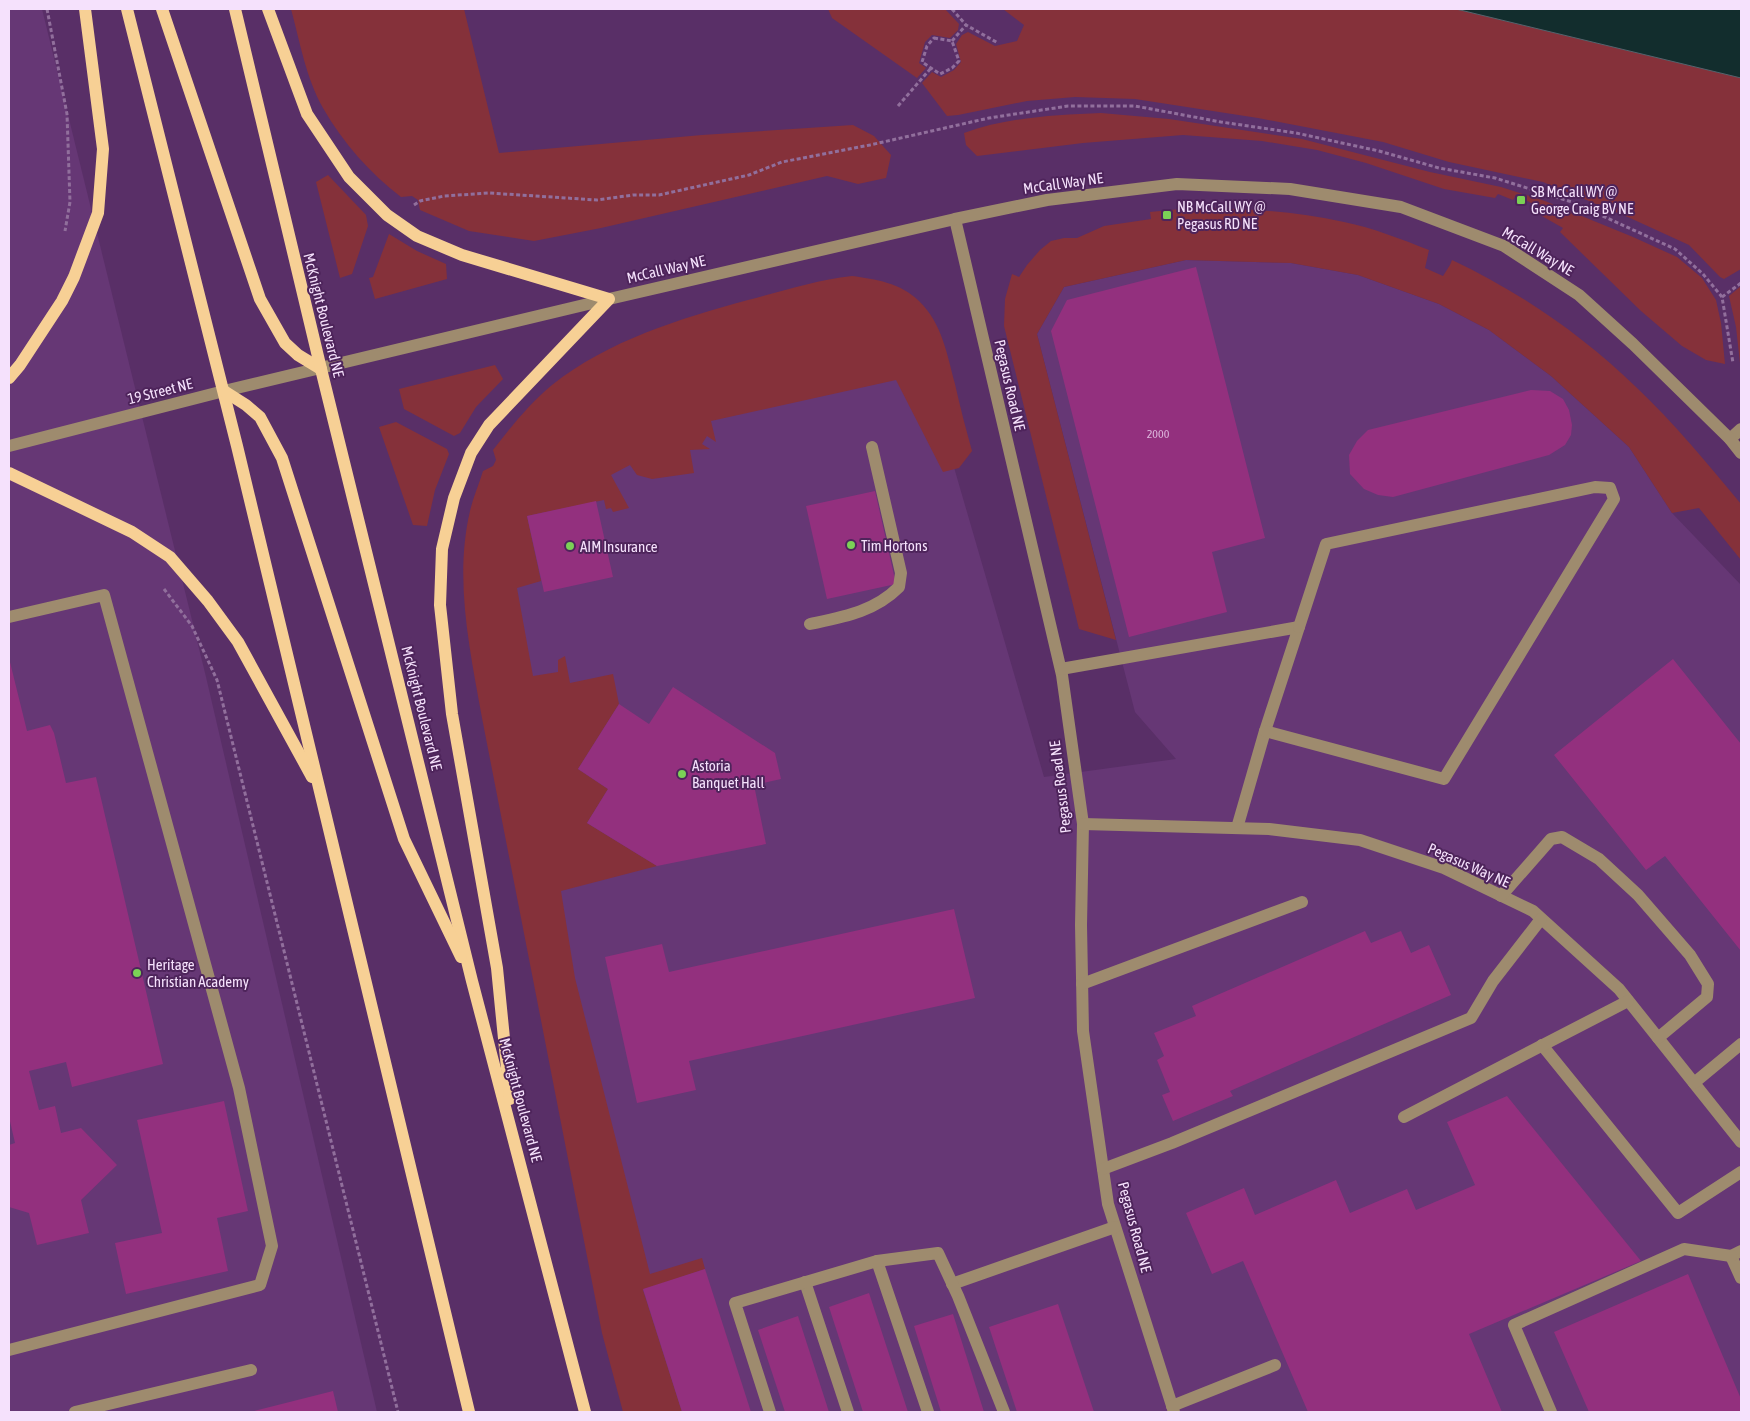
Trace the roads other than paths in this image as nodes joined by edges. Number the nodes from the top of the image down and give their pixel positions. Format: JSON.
{"nodes":[{"id":1,"x":85,"y":9,"type":"edge"},
{"id":2,"x":127,"y":9,"type":"edge"},
{"id":3,"x":162,"y":9,"type":"edge"},
{"id":4,"x":234,"y":9,"type":"edge"},
{"id":5,"x":268,"y":9,"type":"edge"},
{"id":6,"x":954,"y":219,"type":"junction"},
{"id":7,"x":609,"y":298,"type":"junction"},
{"id":8,"x":321,"y":369,"type":"junction"},
{"id":9,"x":9,"y":378,"type":"edge"},
{"id":10,"x":224,"y":392,"type":"junction"},
{"id":11,"x":1741,"y":428,"type":"edge"},
{"id":12,"x":1730,"y":438,"type":"junction"},
{"id":13,"x":9,"y":446,"type":"edge"},
{"id":14,"x":872,"y":447,"type":"dead end"},
{"id":15,"x":1741,"y":453,"type":"edge"},
{"id":16,"x":9,"y":473,"type":"edge"},
{"id":17,"x":9,"y":617,"type":"edge"},
{"id":18,"x":810,"y":624,"type":"dead end"},
{"id":19,"x":1298,"y":627,"type":"junction"},
{"id":20,"x":1061,"y":669,"type":"junction"},
{"id":21,"x":1265,"y":731,"type":"junction"},
{"id":22,"x":321,"y":792,"type":"junction"},
{"id":23,"x":1083,"y":824,"type":"junction"},
{"id":24,"x":1237,"y":828,"type":"junction"},
{"id":25,"x":1501,"y":896,"type":"junction"},
{"id":26,"x":1302,"y":902,"type":"dead end"},
{"id":27,"x":1541,"y":919,"type":"junction"},
{"id":28,"x":472,"y":981,"type":"junction"},
{"id":29,"x":1082,"y":984,"type":"junction"},
{"id":30,"x":1628,"y":1001,"type":"junction"},
{"id":31,"x":1658,"y":1038,"type":"junction"},
{"id":32,"x":1741,"y":1044,"type":"edge"},
{"id":33,"x":1542,"y":1045,"type":"junction"},
{"id":34,"x":1694,"y":1083,"type":"junction"},
{"id":35,"x":1404,"y":1117,"type":"dead end"},
{"id":36,"x":514,"y":1136,"type":"junction"},
{"id":37,"x":1741,"y":1142,"type":"edge"},
{"id":38,"x":1103,"y":1169,"type":"junction"},
{"id":39,"x":1741,"y":1172,"type":"edge"},
{"id":40,"x":1115,"y":1226,"type":"junction"},
{"id":41,"x":1736,"y":1254,"type":"edge"},
{"id":42,"x":877,"y":1261,"type":"junction"},
{"id":43,"x":1741,"y":1278,"type":"edge"},
{"id":44,"x":805,"y":1282,"type":"junction"},
{"id":45,"x":952,"y":1284,"type":"junction"},
{"id":46,"x":9,"y":1350,"type":"edge"},
{"id":47,"x":1275,"y":1364,"type":"dead end"},
{"id":48,"x":251,"y":1370,"type":"dead end"},
{"id":49,"x":1173,"y":1409,"type":"edge"},
{"id":50,"x":75,"y":1412,"type":"edge"},
{"id":51,"x":469,"y":1412,"type":"edge"},
{"id":52,"x":585,"y":1412,"type":"edge"},
{"id":53,"x":770,"y":1412,"type":"edge"},
{"id":54,"x":848,"y":1412,"type":"edge"},
{"id":55,"x":928,"y":1412,"type":"edge"},
{"id":56,"x":1004,"y":1412,"type":"edge"},
{"id":57,"x":1551,"y":1412,"type":"edge"}],
"edges":[{"from":1,"to":9,"type":"main road"},
{"from":2,"to":10,"type":"main road"},
{"from":3,"to":8,"type":"main road"},
{"from":4,"to":8,"type":"main road","name":"McKnight Boulevard NE"},
{"from":5,"to":7,"type":"main road"},
{"from":6,"to":7,"type":"street","name":"McCall Way NE"},
{"from":6,"to":12,"type":"street","name":"McCall Way NE"},
{"from":6,"to":20,"type":"street","name":"Pegasus Road NE"},
{"from":7,"to":8,"type":"street","name":"McCall Way NE"},
{"from":7,"to":36,"type":"main road"},
{"from":8,"to":10,"type":"street","name":"19 Street NE"},
{"from":8,"to":28,"type":"main road","name":"McKnight Boulevard NE"},
{"from":10,"to":13,"type":"street","name":"19 Street NE"},
{"from":10,"to":22,"type":"main road"},
{"from":10,"to":28,"type":"main road"},
{"from":11,"to":12,"type":"street"},
{"from":12,"to":15,"type":"street","name":"McCall Way NE"},
{"from":14,"to":18,"type":"street"},
{"from":16,"to":22,"type":"main road"},
{"from":17,"to":46,"type":"street"},
{"from":19,"to":20,"type":"street"},
{"from":19,"to":21,"type":"street"},
{"from":19,"to":21,"type":"street"},
{"from":20,"to":23,"type":"street","name":"Pegasus Road NE"},
{"from":21,"to":24,"type":"street"},
{"from":22,"to":51,"type":"main road"},
{"from":23,"to":24,"type":"street","name":"Pegasus Way NE"},
{"from":23,"to":29,"type":"street","name":"Pegasus Road NE"},
{"from":24,"to":25,"type":"street","name":"Pegasus Way NE"},
{"from":25,"to":27,"type":"street","name":"Pegasus Way NE"},
{"from":25,"to":31,"type":"street"},
{"from":26,"to":29,"type":"street"},
{"from":27,"to":30,"type":"street","name":"Pegasus Way NE"},
{"from":27,"to":38,"type":"street"},
{"from":28,"to":36,"type":"main road","name":"McKnight Boulevard NE"},
{"from":29,"to":38,"type":"street","name":"Pegasus Road NE"},
{"from":30,"to":31,"type":"street","name":"Pegasus Way NE"},
{"from":30,"to":33,"type":"street"},
{"from":31,"to":34,"type":"street","name":"Pegasus Way NE"},
{"from":32,"to":34,"type":"street"},
{"from":33,"to":35,"type":"street"},
{"from":33,"to":39,"type":"street"},
{"from":34,"to":37,"type":"street","name":"Pegasus Way NE"},
{"from":36,"to":52,"type":"main road","name":"McKnight Boulevard NE"},
{"from":38,"to":40,"type":"street","name":"Pegasus Road NE"},
{"from":40,"to":45,"type":"street"},
{"from":40,"to":49,"type":"street","name":"Pegasus Road NE"},
{"from":41,"to":43,"type":"street"},
{"from":41,"to":57,"type":"street"},
{"from":42,"to":44,"type":"street"},
{"from":42,"to":45,"type":"street"},
{"from":42,"to":55,"type":"street"},
{"from":44,"to":53,"type":"street"},
{"from":44,"to":54,"type":"street"},
{"from":45,"to":56,"type":"street"},
{"from":47,"to":49,"type":"street"},
{"from":48,"to":50,"type":"street"}]}
